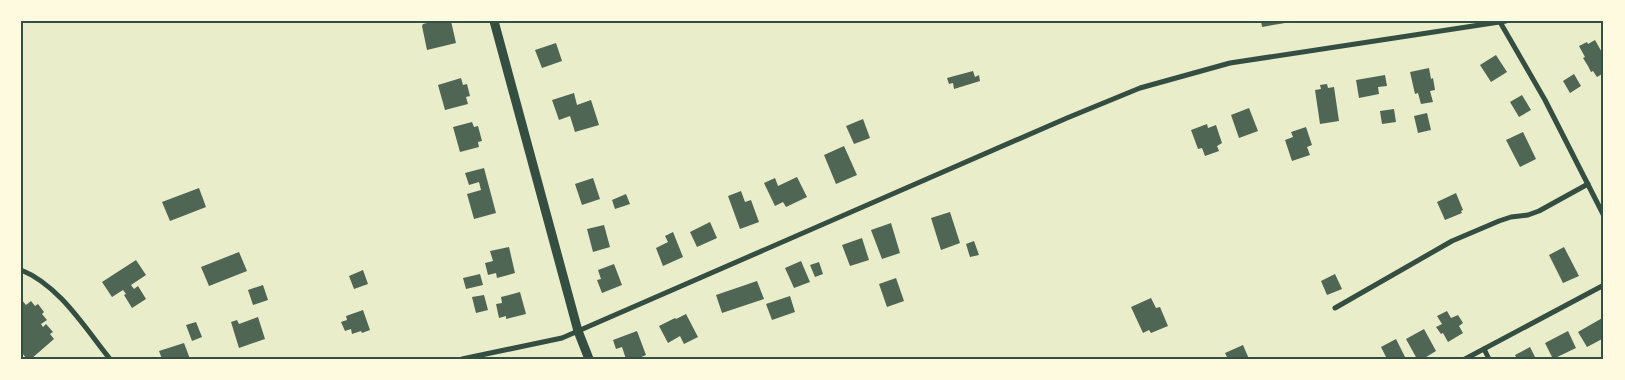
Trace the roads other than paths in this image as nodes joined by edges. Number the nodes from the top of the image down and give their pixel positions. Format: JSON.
{"nodes":[{"id":1,"x":494,"y":21,"type":"edge"},
{"id":2,"x":1503,"y":22,"type":"edge"},
{"id":3,"x":1588,"y":184,"type":"junction"},
{"id":4,"x":1604,"y":216,"type":"edge"},
{"id":5,"x":21,"y":270,"type":"edge"},
{"id":6,"x":1604,"y":285,"type":"edge"},
{"id":7,"x":1335,"y":308,"type":"dead end"},
{"id":8,"x":578,"y":331,"type":"junction"},
{"id":9,"x":1484,"y":349,"type":"junction"},
{"id":10,"x":110,"y":359,"type":"edge"},
{"id":11,"x":462,"y":359,"type":"edge"},
{"id":12,"x":589,"y":359,"type":"edge"},
{"id":13,"x":1465,"y":359,"type":"edge"},
{"id":14,"x":1489,"y":359,"type":"edge"}],
"edges":[{"from":1,"to":8,"type":"street"},
{"from":2,"to":3,"type":"street"},
{"from":2,"to":8,"type":"street"},
{"from":3,"to":4,"type":"street"},
{"from":3,"to":7,"type":"street"},
{"from":5,"to":10,"type":"street"},
{"from":6,"to":9,"type":"street"},
{"from":8,"to":11,"type":"street"},
{"from":8,"to":12,"type":"street"},
{"from":9,"to":13,"type":"street"},
{"from":9,"to":14,"type":"street"}]}
